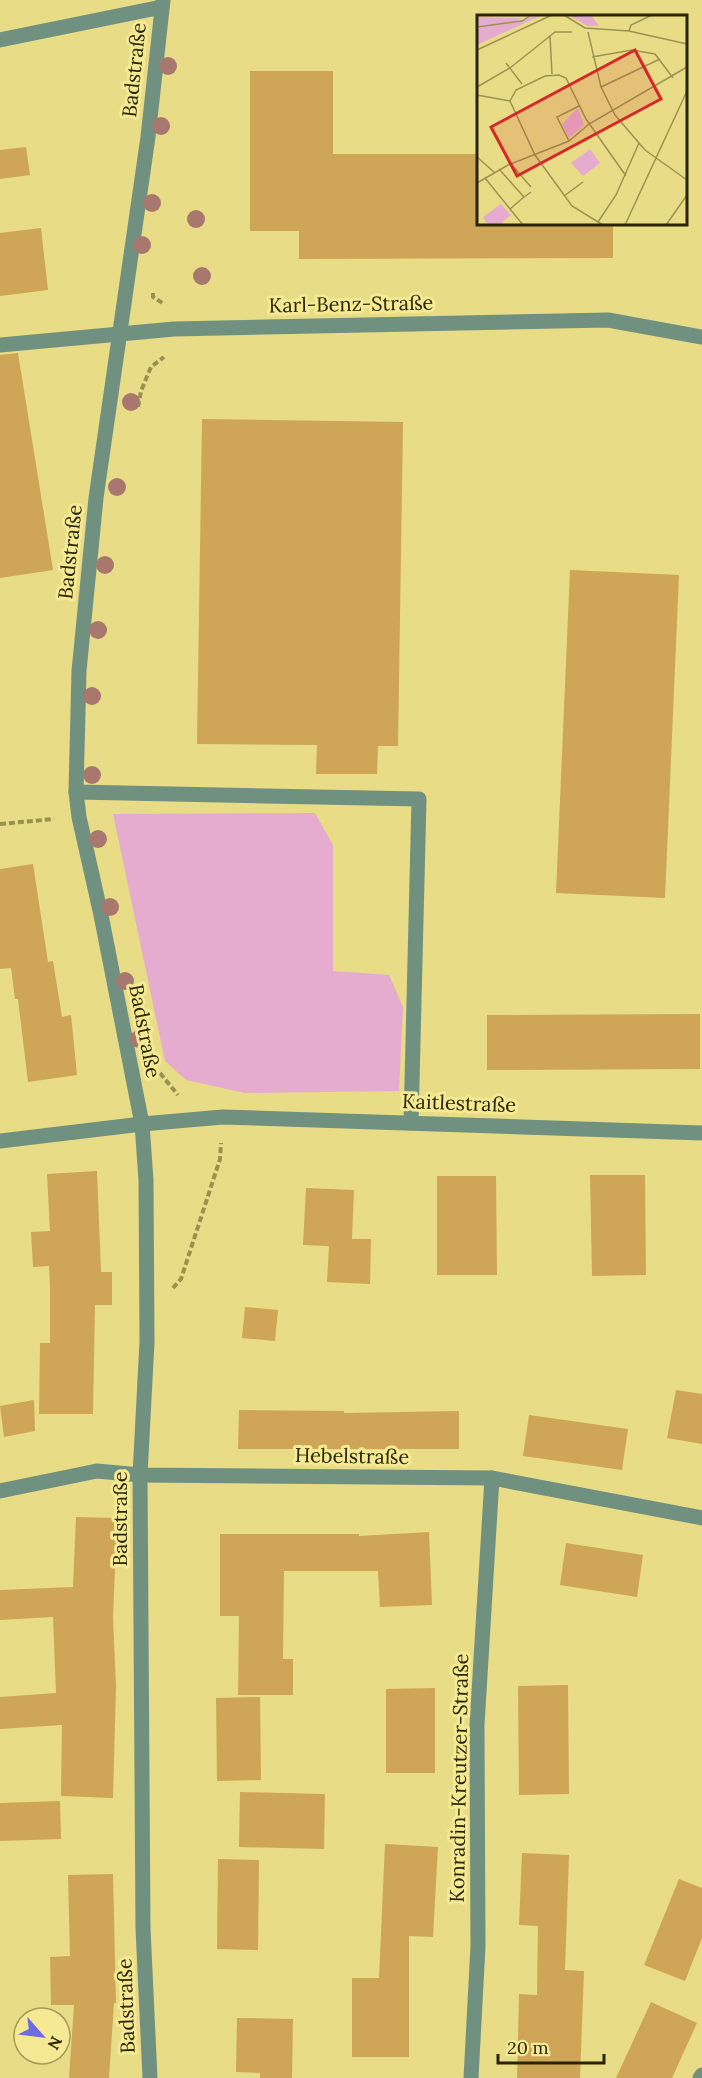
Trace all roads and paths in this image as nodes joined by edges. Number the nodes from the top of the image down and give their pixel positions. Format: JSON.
{"nodes":[{"id":1,"x":163,"y":3,"type":"edge"},
{"id":2,"x":0,"y":40,"type":"edge"},
{"id":3,"x":174,"y":329,"type":"junction"},
{"id":4,"x":120,"y":333,"type":"junction"},
{"id":5,"x":702,"y":337,"type":"edge"},
{"id":6,"x":0,"y":345,"type":"edge"},
{"id":7,"x":137,"y":411,"type":"dead end"},
{"id":8,"x":76,"y":792,"type":"junction"},
{"id":9,"x":79,"y":817,"type":"junction"},
{"id":10,"x":0,"y":824,"type":"edge"},
{"id":11,"x":154,"y":1065,"type":"dead end"},
{"id":12,"x":179,"y":1096,"type":"dead end"},
{"id":13,"x":223,"y":1117,"type":"junction"},
{"id":14,"x":411,"y":1123,"type":"junction"},
{"id":15,"x":142,"y":1124,"type":"junction"},
{"id":16,"x":702,"y":1133,"type":"edge"},
{"id":17,"x":0,"y":1142,"type":"edge"},
{"id":18,"x":147,"y":1314,"type":"junction"},
{"id":19,"x":140,"y":1475,"type":"junction"},
{"id":20,"x":492,"y":1478,"type":"junction"},
{"id":21,"x":0,"y":1491,"type":"edge"},
{"id":22,"x":702,"y":1518,"type":"edge"},
{"id":23,"x":150,"y":2078,"type":"edge"},
{"id":24,"x":471,"y":2078,"type":"edge"}],
"edges":[{"from":1,"to":2,"type":"street"},
{"from":1,"to":4,"type":"street","name":"Badstraße"},
{"from":3,"to":4,"type":"street","name":"Karl-Benz-Straße"},
{"from":3,"to":5,"type":"street","name":"Karl-Benz-Straße"},
{"from":3,"to":7,"type":"path"},
{"from":4,"to":6,"type":"street","name":"Karl-Benz-Straße"},
{"from":4,"to":8,"type":"street","name":"Badstraße"},
{"from":8,"to":9,"type":"street","name":"Badstraße"},
{"from":8,"to":14,"type":"street"},
{"from":9,"to":10,"type":"path"},
{"from":9,"to":15,"type":"street","name":"Badstraße"},
{"from":11,"to":12,"type":"path"},
{"from":13,"to":14,"type":"street","name":"Kaitlestraße"},
{"from":13,"to":15,"type":"street","name":"Kaitlestraße"},
{"from":13,"to":18,"type":"path"},
{"from":14,"to":16,"type":"street","name":"Kaitlestraße"},
{"from":15,"to":17,"type":"street","name":"Kaitlestraße"},
{"from":15,"to":18,"type":"street","name":"Badstraße"},
{"from":18,"to":19,"type":"street","name":"Badstraße"},
{"from":19,"to":20,"type":"street","name":"Hebelstraße"},
{"from":19,"to":21,"type":"street","name":"Hebelstraße"},
{"from":19,"to":23,"type":"street","name":"Badstraße"},
{"from":20,"to":22,"type":"street","name":"Hebelstraße"},
{"from":20,"to":24,"type":"street","name":"Konradin-Kreutzer-Straße"}]}
